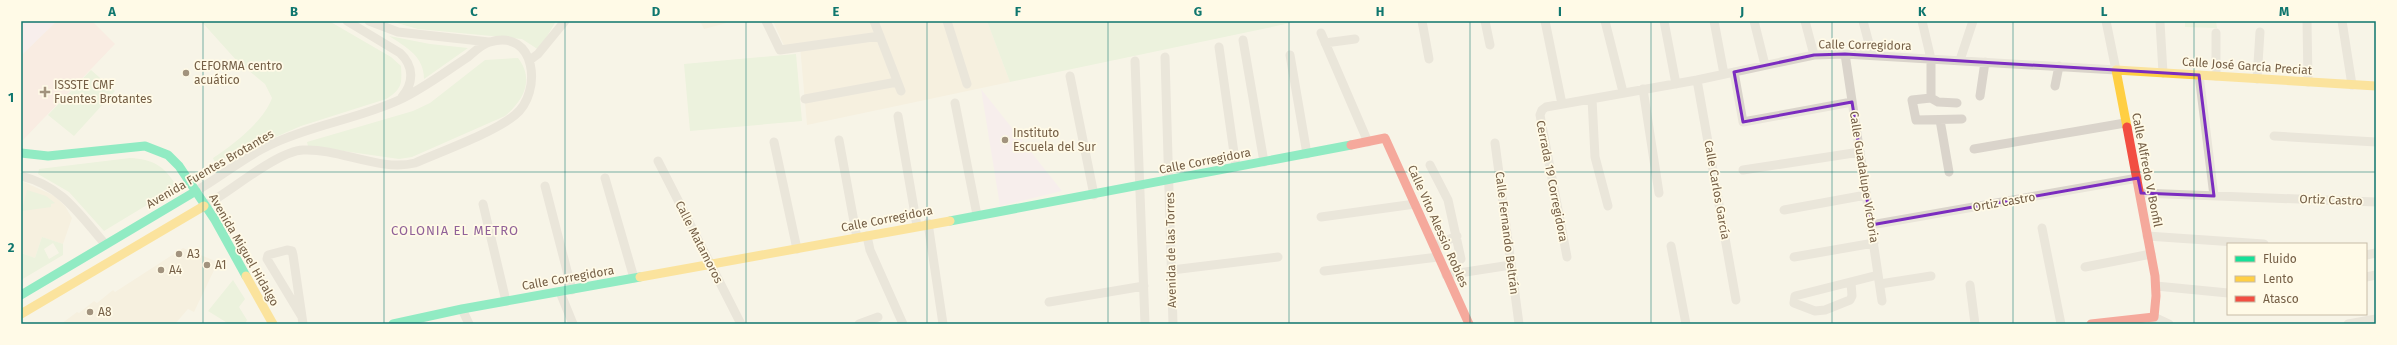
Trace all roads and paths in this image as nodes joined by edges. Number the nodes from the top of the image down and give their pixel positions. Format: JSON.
{"nodes":[{"id":1,"x":348,"y":21,"type":"edge"},
{"id":2,"x":369,"y":21,"type":"edge"},
{"id":3,"x":565,"y":21,"type":"edge"},
{"id":4,"x":766,"y":21,"type":"edge"},
{"id":5,"x":874,"y":21,"type":"edge"},
{"id":6,"x":947,"y":21,"type":"edge"},
{"id":7,"x":1422,"y":21,"type":"edge"},
{"id":8,"x":1485,"y":21,"type":"edge"},
{"id":9,"x":1545,"y":21,"type":"edge"},
{"id":10,"x":1605,"y":21,"type":"edge"},
{"id":11,"x":1664,"y":21,"type":"edge"},
{"id":12,"x":1714,"y":21,"type":"edge"},
{"id":13,"x":1754,"y":21,"type":"edge"},
{"id":14,"x":1805,"y":21,"type":"edge"},
{"id":15,"x":1863,"y":21,"type":"edge"},
{"id":16,"x":1922,"y":21,"type":"edge"},
{"id":17,"x":1973,"y":21,"type":"edge"},
{"id":18,"x":2106,"y":21,"type":"edge"},
{"id":19,"x":2308,"y":21,"type":"edge"},
{"id":20,"x":2342,"y":21,"type":"edge"},
{"id":21,"x":2160,"y":22,"type":"edge"},
{"id":22,"x":2260,"y":32,"type":"dead end"},
{"id":23,"x":1321,"y":33,"type":"dead end"},
{"id":24,"x":2216,"y":33,"type":"dead end"},
{"id":25,"x":880,"y":36,"type":"junction"},
{"id":26,"x":1355,"y":39,"type":"dead end"},
{"id":27,"x":1244,"y":40,"type":"dead end"},
{"id":28,"x":489,"y":42,"type":"junction"},
{"id":29,"x":1325,"y":43,"type":"junction"},
{"id":30,"x":1490,"y":45,"type":"dead end"},
{"id":31,"x":1219,"y":47,"type":"dead end"},
{"id":32,"x":1845,"y":54,"type":"junction"},
{"id":33,"x":1290,"y":55,"type":"dead end"},
{"id":34,"x":1814,"y":55,"type":"junction"},
{"id":35,"x":1872,"y":55,"type":"junction"},
{"id":36,"x":1165,"y":57,"type":"dead end"},
{"id":37,"x":1429,"y":59,"type":"dead end"},
{"id":38,"x":1931,"y":59,"type":"junction"},
{"id":39,"x":530,"y":60,"type":"junction"},
{"id":40,"x":1135,"y":60,"type":"dead end"},
{"id":41,"x":1960,"y":60,"type":"junction"},
{"id":42,"x":1985,"y":62,"type":"junction"},
{"id":43,"x":1765,"y":65,"type":"junction"},
{"id":44,"x":2058,"y":66,"type":"junction"},
{"id":45,"x":2116,"y":70,"type":"junction"},
{"id":46,"x":1734,"y":72,"type":"junction"},
{"id":47,"x":2163,"y":72,"type":"junction"},
{"id":48,"x":1724,"y":74,"type":"junction"},
{"id":49,"x":2199,"y":75,"type":"junction"},
{"id":50,"x":1070,"y":76,"type":"dead end"},
{"id":51,"x":2216,"y":76,"type":"junction"},
{"id":52,"x":2257,"y":78,"type":"junction"},
{"id":53,"x":1697,"y":80,"type":"junction"},
{"id":54,"x":897,"y":82,"type":"junction"},
{"id":55,"x":2308,"y":82,"type":"junction"},
{"id":56,"x":967,"y":84,"type":"dead end"},
{"id":57,"x":1676,"y":84,"type":"junction"},
{"id":58,"x":2352,"y":85,"type":"junction"},
{"id":59,"x":2055,"y":86,"type":"dead end"},
{"id":60,"x":2376,"y":86,"type":"edge"},
{"id":61,"x":1643,"y":89,"type":"junction"},
{"id":62,"x":901,"y":91,"type":"dead end"},
{"id":63,"x":1624,"y":92,"type":"junction"},
{"id":64,"x":1980,"y":96,"type":"dead end"},
{"id":65,"x":1592,"y":98,"type":"junction"},
{"id":66,"x":1931,"y":98,"type":"junction"},
{"id":67,"x":805,"y":99,"type":"dead end"},
{"id":68,"x":398,"y":101,"type":"junction"},
{"id":69,"x":1852,"y":102,"type":"junction"},
{"id":70,"x":955,"y":103,"type":"dead end"},
{"id":71,"x":1957,"y":103,"type":"dead end"},
{"id":72,"x":1562,"y":104,"type":"junction"},
{"id":73,"x":1546,"y":107,"type":"joint"},
{"id":74,"x":898,"y":116,"type":"dead end"},
{"id":75,"x":1962,"y":119,"type":"dead end"},
{"id":76,"x":1940,"y":120,"type":"junction"},
{"id":77,"x":2126,"y":123,"type":"junction"},
{"id":78,"x":1382,"y":128,"type":"dead end"},
{"id":79,"x":2274,"y":136,"type":"dead end"},
{"id":80,"x":1385,"y":138,"type":"junction"},
{"id":81,"x":839,"y":140,"type":"dead end"},
{"id":82,"x":774,"y":142,"type":"dead end"},
{"id":83,"x":1368,"y":142,"type":"junction"},
{"id":84,"x":2376,"y":142,"type":"edge"},
{"id":85,"x":1495,"y":143,"type":"dead end"},
{"id":86,"x":1974,"y":149,"type":"dead end"},
{"id":87,"x":1860,"y":152,"type":"junction"},
{"id":88,"x":21,"y":153,"type":"edge"},
{"id":89,"x":1307,"y":154,"type":"junction"},
{"id":90,"x":658,"y":160,"type":"dead end"},
{"id":91,"x":1264,"y":162,"type":"junction"},
{"id":92,"x":1430,"y":164,"type":"dead end"},
{"id":93,"x":1236,"y":167,"type":"junction"},
{"id":94,"x":1743,"y":170,"type":"dead end"},
{"id":95,"x":1949,"y":172,"type":"dead end"},
{"id":96,"x":21,"y":176,"type":"edge"},
{"id":97,"x":605,"y":178,"type":"dead end"},
{"id":98,"x":2138,"y":178,"type":"junction"},
{"id":99,"x":1170,"y":180,"type":"junction"},
{"id":100,"x":1140,"y":185,"type":"junction"},
{"id":101,"x":545,"y":186,"type":"dead end"},
{"id":102,"x":196,"y":191,"type":"junction"},
{"id":103,"x":1659,"y":193,"type":"dead end"},
{"id":104,"x":2141,"y":193,"type":"junction"},
{"id":105,"x":1094,"y":195,"type":"junction"},
{"id":106,"x":1866,"y":195,"type":"junction"},
{"id":107,"x":2214,"y":196,"type":"junction"},
{"id":108,"x":2376,"y":202,"type":"edge"},
{"id":109,"x":484,"y":204,"type":"dead end"},
{"id":110,"x":1414,"y":204,"type":"junction"},
{"id":111,"x":204,"y":206,"type":"junction"},
{"id":112,"x":1608,"y":206,"type":"dead end"},
{"id":113,"x":1784,"y":210,"type":"dead end"},
{"id":114,"x":977,"y":215,"type":"junction"},
{"id":115,"x":1321,"y":217,"type":"dead end"},
{"id":116,"x":928,"y":223,"type":"junction"},
{"id":117,"x":1871,"y":225,"type":"junction"},
{"id":118,"x":917,"y":226,"type":"junction"},
{"id":119,"x":2042,"y":228,"type":"dead end"},
{"id":120,"x":1457,"y":236,"type":"junction"},
{"id":121,"x":2147,"y":236,"type":"junction"},
{"id":122,"x":862,"y":237,"type":"junction"},
{"id":123,"x":1874,"y":243,"type":"junction"},
{"id":124,"x":2249,"y":243,"type":"edge"},
{"id":125,"x":105,"y":244,"type":"junction"},
{"id":126,"x":1434,"y":246,"type":"junction"},
{"id":127,"x":1671,"y":246,"type":"dead end"},
{"id":128,"x":797,"y":249,"type":"junction"},
{"id":129,"x":2151,"y":254,"type":"junction"},
{"id":130,"x":1278,"y":257,"type":"dead end"},
{"id":131,"x":1438,"y":257,"type":"junction"},
{"id":132,"x":1567,"y":257,"type":"dead end"},
{"id":133,"x":1794,"y":257,"type":"dead end"},
{"id":134,"x":1461,"y":259,"type":"dead end"},
{"id":135,"x":711,"y":264,"type":"junction"},
{"id":136,"x":1511,"y":265,"type":"junction"},
{"id":137,"x":2085,"y":267,"type":"dead end"},
{"id":138,"x":1172,"y":270,"type":"junction"},
{"id":139,"x":1324,"y":271,"type":"dead end"},
{"id":140,"x":1446,"y":274,"type":"junction"},
{"id":141,"x":1931,"y":276,"type":"dead end"},
{"id":142,"x":634,"y":278,"type":"junction"},
{"id":143,"x":1879,"y":280,"type":"junction"},
{"id":144,"x":44,"y":281,"type":"junction"},
{"id":145,"x":1851,"y":282,"type":"junction"},
{"id":146,"x":1970,"y":285,"type":"dead end"},
{"id":147,"x":1144,"y":286,"type":"junction"},
{"id":148,"x":2156,"y":286,"type":"junction"},
{"id":149,"x":572,"y":290,"type":"junction"},
{"id":150,"x":560,"y":292,"type":"junction"},
{"id":151,"x":2227,"y":293,"type":"edge"},
{"id":152,"x":21,"y":296,"type":"edge"},
{"id":153,"x":52,"y":296,"type":"junction"},
{"id":154,"x":1736,"y":300,"type":"dead end"},
{"id":155,"x":506,"y":301,"type":"junction"},
{"id":156,"x":1882,"y":301,"type":"dead end"},
{"id":157,"x":1049,"y":302,"type":"dead end"},
{"id":158,"x":462,"y":309,"type":"junction"},
{"id":159,"x":21,"y":314,"type":"edge"},
{"id":160,"x":878,"y":317,"type":"dead end"},
{"id":161,"x":2376,"y":318,"type":"edge"},
{"id":162,"x":2153,"y":320,"type":"edge"},
{"id":163,"x":302,"y":321,"type":"edge"},
{"id":164,"x":273,"y":324,"type":"edge"},
{"id":165,"x":392,"y":324,"type":"edge"},
{"id":166,"x":469,"y":324,"type":"edge"},
{"id":167,"x":573,"y":324,"type":"edge"},
{"id":168,"x":740,"y":324,"type":"edge"},
{"id":169,"x":859,"y":324,"type":"edge"},
{"id":170,"x":903,"y":324,"type":"edge"},
{"id":171,"x":943,"y":324,"type":"edge"},
{"id":172,"x":1145,"y":324,"type":"edge"},
{"id":173,"x":1173,"y":324,"type":"edge"},
{"id":174,"x":1469,"y":324,"type":"edge"},
{"id":175,"x":1519,"y":324,"type":"edge"},
{"id":176,"x":1686,"y":324,"type":"edge"},
{"id":177,"x":1975,"y":324,"type":"edge"},
{"id":178,"x":2061,"y":324,"type":"edge"},
{"id":179,"x":2091,"y":324,"type":"edge"},
{"id":180,"x":2169,"y":324,"type":"edge"},
{"id":181,"x":2348,"y":324,"type":"edge"}],
"edges":[{"from":1,"to":68,"type":"street"},
{"from":2,"to":28,"type":"street"},
{"from":3,"to":39,"type":"street"},
{"from":4,"to":25,"type":"street"},
{"from":5,"to":25,"type":"street"},
{"from":6,"to":56,"type":"street"},
{"from":7,"to":37,"type":"street"},
{"from":8,"to":30,"type":"street"},
{"from":9,"to":72,"type":"street"},
{"from":10,"to":63,"type":"street"},
{"from":11,"to":57,"type":"street"},
{"from":12,"to":48,"type":"street"},
{"from":13,"to":43,"type":"street"},
{"from":14,"to":34,"type":"street"},
{"from":15,"to":35,"type":"street"},
{"from":16,"to":38,"type":"street"},
{"from":17,"to":41,"type":"street"},
{"from":18,"to":45,"type":"street","name":"Calle Alfredo V. Bonfil"},
{"from":19,"to":55,"type":"street"},
{"from":20,"to":58,"type":"street"},
{"from":21,"to":47,"type":"street"},
{"from":22,"to":52,"type":"street"},
{"from":23,"to":29,"type":"street"},
{"from":24,"to":51,"type":"street"},
{"from":25,"to":54,"type":"street"},
{"from":26,"to":29,"type":"street"},
{"from":27,"to":91,"type":"street"},
{"from":28,"to":39,"type":"street"},
{"from":28,"to":68,"type":"street","name":"Avenida Fuentes Brotantes"},
{"from":29,"to":83,"type":"street"},
{"from":31,"to":93,"type":"street"},
{"from":32,"to":34,"type":"street","name":"Calle Corregidora"},
{"from":32,"to":35,"type":"street","name":"Calle Corregidora"},
{"from":32,"to":69,"type":"street","name":"Calle Guadalupe Victoria"},
{"from":33,"to":89,"type":"street"},
{"from":34,"to":43,"type":"street","name":"Calle Corregidora"},
{"from":35,"to":38,"type":"street","name":"Calle Corregidora"},
{"from":36,"to":99,"type":"street","name":"Avenida de las Torres"},
{"from":38,"to":41,"type":"street","name":"Calle Corregidora"},
{"from":38,"to":66,"type":"street"},
{"from":39,"to":111,"type":"street","name":"Avenida Fuentes Brotantes"},
{"from":40,"to":100,"type":"street"},
{"from":41,"to":42,"type":"street","name":"Calle Corregidora"},
{"from":42,"to":44,"type":"street","name":"Calle Corregidora"},
{"from":42,"to":64,"type":"street"},
{"from":43,"to":46,"type":"street","name":"Calle Corregidora"},
{"from":44,"to":45,"type":"street","name":"Calle Corregidora"},
{"from":44,"to":59,"type":"street"},
{"from":45,"to":47,"type":"street","name":"Calle José García Preciat"},
{"from":45,"to":77,"type":"street","name":"Calle Alfredo V. Bonfil"},
{"from":46,"to":48,"type":"street","name":"Calle Corregidora"},
{"from":46,"to":69,"type":"street"},
{"from":47,"to":49,"type":"street","name":"Calle José García Preciat"},
{"from":48,"to":53,"type":"street","name":"Calle Corregidora"},
{"from":49,"to":51,"type":"street","name":"Calle José García Preciat"},
{"from":49,"to":107,"type":"street"},
{"from":50,"to":105,"type":"street"},
{"from":51,"to":52,"type":"street","name":"Calle José García Preciat"},
{"from":52,"to":55,"type":"street","name":"Calle José García Preciat"},
{"from":53,"to":57,"type":"street","name":"Calle Corregidora"},
{"from":53,"to":154,"type":"street","name":"Calle Carlos García"},
{"from":54,"to":62,"type":"street"},
{"from":54,"to":67,"type":"street"},
{"from":55,"to":58,"type":"street","name":"Calle José García Preciat"},
{"from":57,"to":61,"type":"street","name":"Calle Corregidora"},
{"from":58,"to":60,"type":"street","name":"Calle José García Preciat"},
{"from":61,"to":63,"type":"street","name":"Calle Corregidora"},
{"from":61,"to":103,"type":"street"},
{"from":63,"to":65,"type":"street","name":"Calle Corregidora"},
{"from":65,"to":72,"type":"street","name":"Calle Corregidora"},
{"from":65,"to":112,"type":"street"},
{"from":66,"to":71,"type":"street"},
{"from":66,"to":76,"type":"street"},
{"from":68,"to":102,"type":"street","name":"Avenida Fuentes Brotantes"},
{"from":69,"to":87,"type":"street","name":"Calle Guadalupe Victoria"},
{"from":70,"to":114,"type":"street"},
{"from":72,"to":73,"type":"street","name":"Calle Corregidora"},
{"from":73,"to":132,"type":"street","name":"Cerrada 19 Corregidora"},
{"from":74,"to":118,"type":"street"},
{"from":75,"to":76,"type":"street"},
{"from":76,"to":95,"type":"street"},
{"from":77,"to":86,"type":"street"},
{"from":77,"to":98,"type":"street","name":"Calle Alfredo V. Bonfil"},
{"from":78,"to":80,"type":"street"},
{"from":79,"to":84,"type":"street"},
{"from":80,"to":83,"type":"street","name":"Calle Corregidora"},
{"from":80,"to":110,"type":"street","name":"Calle Vito Alessio Robles"},
{"from":81,"to":122,"type":"street"},
{"from":82,"to":128,"type":"street"},
{"from":83,"to":89,"type":"street","name":"Calle Corregidora"},
{"from":85,"to":136,"type":"street","name":"Calle Fernando Beltrán"},
{"from":87,"to":94,"type":"street"},
{"from":87,"to":106,"type":"street","name":"Calle Guadalupe Victoria"},
{"from":88,"to":102,"type":"street","name":"Avenida Miguel Hidalgo"},
{"from":89,"to":91,"type":"street","name":"Calle Corregidora"},
{"from":90,"to":135,"type":"street","name":"Calle Matamoros"},
{"from":91,"to":93,"type":"street","name":"Calle Corregidora"},
{"from":92,"to":120,"type":"street"},
{"from":93,"to":99,"type":"street","name":"Calle Corregidora"},
{"from":96,"to":125,"type":"street"},
{"from":97,"to":142,"type":"street"},
{"from":98,"to":104,"type":"street","name":"Calle Alfredo V. Bonfil"},
{"from":98,"to":117,"type":"street","name":"Ortiz Castro"},
{"from":99,"to":100,"type":"street","name":"Calle Corregidora"},
{"from":99,"to":138,"type":"street","name":"Avenida de las Torres"},
{"from":100,"to":105,"type":"street","name":"Calle Corregidora"},
{"from":100,"to":147,"type":"street"},
{"from":101,"to":149,"type":"street"},
{"from":102,"to":111,"type":"street","name":"Avenida Miguel Hidalgo"},
{"from":102,"to":125,"type":"street","name":"Avenida Fuentes Brotantes"},
{"from":104,"to":107,"type":"street","name":"Ortiz Castro"},
{"from":104,"to":121,"type":"street","name":"Calle Alfredo V. Bonfil"},
{"from":105,"to":114,"type":"street","name":"Calle Corregidora"},
{"from":106,"to":113,"type":"street"},
{"from":106,"to":117,"type":"street","name":"Calle Guadalupe Victoria"},
{"from":107,"to":108,"type":"street","name":"Ortiz Castro"},
{"from":109,"to":155,"type":"street"},
{"from":110,"to":115,"type":"street"},
{"from":110,"to":126,"type":"street","name":"Calle Vito Alessio Robles"},
{"from":111,"to":153,"type":"street","name":"Avenida Fuentes Brotantes"},
{"from":111,"to":164,"type":"street","name":"Avenida Miguel Hidalgo"},
{"from":114,"to":116,"type":"street","name":"Calle Corregidora"},
{"from":116,"to":118,"type":"street","name":"Calle Corregidora"},
{"from":116,"to":171,"type":"street"},
{"from":117,"to":123,"type":"street","name":"Calle Guadalupe Victoria"},
{"from":118,"to":122,"type":"street","name":"Calle Corregidora"},
{"from":119,"to":178,"type":"street"},
{"from":120,"to":126,"type":"street"},
{"from":120,"to":134,"type":"street"},
{"from":121,"to":124,"type":"street"},
{"from":121,"to":129,"type":"street","name":"Calle Alfredo V. Bonfil"},
{"from":122,"to":128,"type":"street","name":"Calle Corregidora"},
{"from":122,"to":170,"type":"street"},
{"from":123,"to":133,"type":"street"},
{"from":123,"to":143,"type":"street","name":"Calle Guadalupe Victoria"},
{"from":125,"to":144,"type":"street","name":"Avenida Fuentes Brotantes"},
{"from":126,"to":131,"type":"street","name":"Calle Vito Alessio Robles"},
{"from":127,"to":176,"type":"street"},
{"from":128,"to":135,"type":"street","name":"Calle Corregidora"},
{"from":129,"to":137,"type":"street"},
{"from":129,"to":148,"type":"street","name":"Calle Alfredo V. Bonfil"},
{"from":130,"to":138,"type":"street"},
{"from":131,"to":139,"type":"street"},
{"from":131,"to":140,"type":"street","name":"Calle Vito Alessio Robles"},
{"from":135,"to":142,"type":"street","name":"Calle Corregidora"},
{"from":135,"to":168,"type":"street","name":"Calle Matamoros"},
{"from":136,"to":140,"type":"street"},
{"from":136,"to":175,"type":"street","name":"Calle Fernando Beltrán"},
{"from":138,"to":173,"type":"street","name":"Avenida de las Torres"},
{"from":140,"to":174,"type":"street","name":"Calle Vito Alessio Robles"},
{"from":141,"to":143,"type":"street"},
{"from":142,"to":149,"type":"street","name":"Calle Corregidora"},
{"from":143,"to":145,"type":"street"},
{"from":143,"to":156,"type":"street","name":"Calle Guadalupe Victoria"},
{"from":144,"to":152,"type":"street","name":"Avenida Fuentes Brotantes"},
{"from":144,"to":153,"type":"street"},
{"from":145,"to":145,"type":"street"},
{"from":146,"to":177,"type":"street"},
{"from":147,"to":157,"type":"street"},
{"from":147,"to":172,"type":"street"},
{"from":148,"to":151,"type":"street"},
{"from":148,"to":162,"type":"street","name":"Calle Alfredo V. Bonfil"},
{"from":149,"to":150,"type":"street","name":"Calle Corregidora"},
{"from":150,"to":155,"type":"street","name":"Calle Corregidora"},
{"from":150,"to":167,"type":"street"},
{"from":153,"to":159,"type":"street","name":"Avenida Fuentes Brotantes"},
{"from":155,"to":158,"type":"street","name":"Calle Corregidora"},
{"from":158,"to":165,"type":"street","name":"Calle Corregidora"},
{"from":158,"to":166,"type":"street"},
{"from":160,"to":169,"type":"street"},
{"from":161,"to":181,"type":"street"},
{"from":162,"to":179,"type":"street"},
{"from":162,"to":180,"type":"street"},
{"from":163,"to":163,"type":"street"}]}
